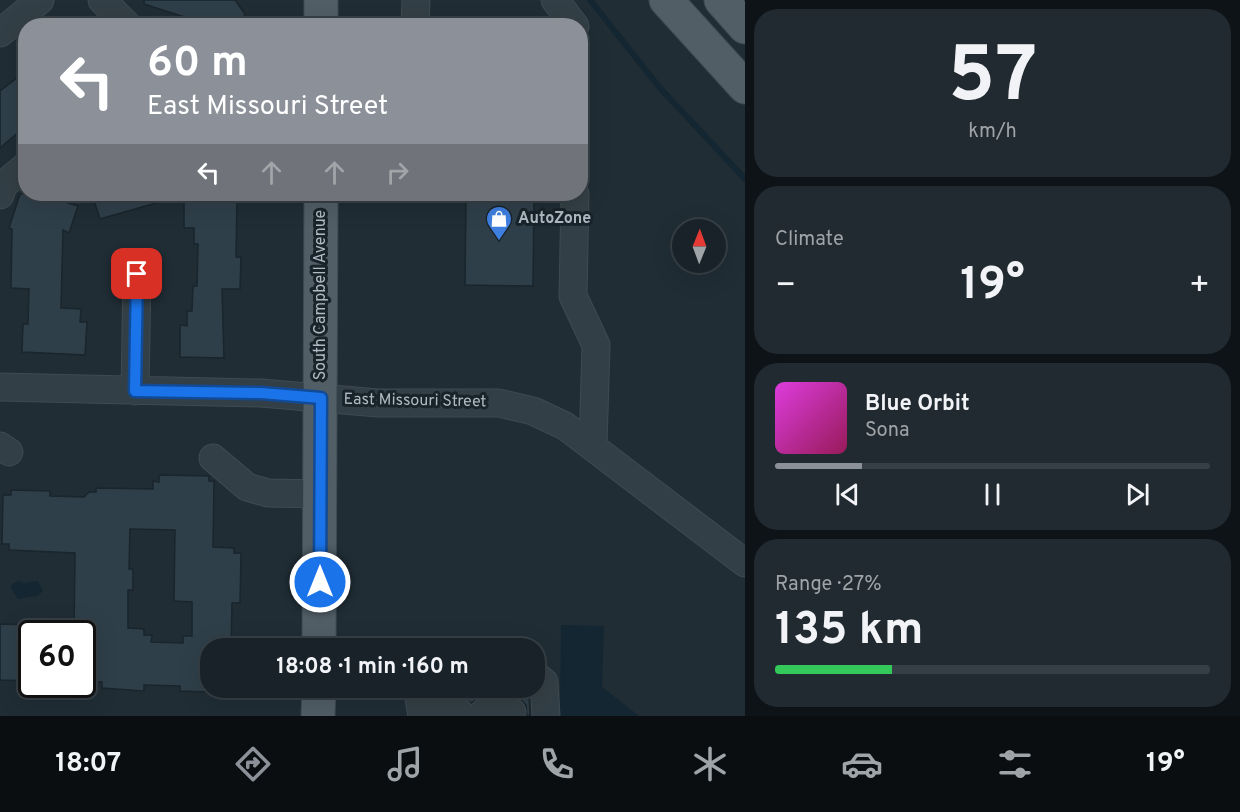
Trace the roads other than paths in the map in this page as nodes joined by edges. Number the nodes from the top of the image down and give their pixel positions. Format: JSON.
{"nodes":[{"id":1,"x":40,"y":0,"type":"edge"},
{"id":2,"x":102,"y":0,"type":"edge"},
{"id":3,"x":321,"y":0,"type":"edge"},
{"id":4,"x":555,"y":0,"type":"edge"},
{"id":5,"x":666,"y":0,"type":"edge"},
{"id":6,"x":721,"y":0,"type":"edge"},
{"id":7,"x":18,"y":18,"type":"edge"},
{"id":8,"x":18,"y":18,"type":"edge"},
{"id":9,"x":120,"y":18,"type":"edge"},
{"id":10,"x":321,"y":18,"type":"edge"},
{"id":11,"x":569,"y":18,"type":"edge"},
{"id":12,"x":745,"y":27,"type":"edge"},
{"id":13,"x":0,"y":33,"type":"edge"},
{"id":14,"x":745,"y":87,"type":"edge"},
{"id":15,"x":18,"y":173,"type":"edge"},
{"id":16,"x":0,"y":195,"type":"edge"},
{"id":17,"x":321,"y":201,"type":"edge"},
{"id":18,"x":575,"y":201,"type":"edge"},
{"id":19,"x":137,"y":274,"type":"dead end"},
{"id":20,"x":0,"y":387,"type":"edge"},
{"id":21,"x":135,"y":391,"type":"junction"},
{"id":22,"x":321,"y":398,"type":"junction"},
{"id":23,"x":593,"y":446,"type":"junction"},
{"id":24,"x":213,"y":458,"type":"dead end"},
{"id":25,"x":320,"y":494,"type":"junction"},
{"id":26,"x":745,"y":563,"type":"edge"},
{"id":27,"x":319,"y":638,"type":"edge"},
{"id":28,"x":319,"y":698,"type":"edge"},
{"id":29,"x":539,"y":698,"type":"edge"},
{"id":30,"x":420,"y":705,"type":"edge"},
{"id":31,"x":534,"y":713,"type":"edge"},
{"id":32,"x":318,"y":716,"type":"edge"}],
"edges":[{"from":1,"to":7,"type":"street"},
{"from":2,"to":9,"type":"street"},
{"from":3,"to":10,"type":"main road"},
{"from":4,"to":11,"type":"street"},
{"from":5,"to":14,"type":"main road"},
{"from":6,"to":12,"type":"main road"},
{"from":8,"to":13,"type":"street"},
{"from":15,"to":16,"type":"street"},
{"from":17,"to":22,"type":"main road","name":"South Campbell Avenue"},
{"from":18,"to":23,"type":"street"},
{"from":19,"to":21,"type":"street"},
{"from":20,"to":21,"type":"street","name":"East Missouri Street"},
{"from":21,"to":22,"type":"street","name":"East Missouri Street"},
{"from":22,"to":23,"type":"street","name":"East Missouri Street"},
{"from":22,"to":25,"type":"main road","name":"South Campbell Avenue"},
{"from":23,"to":26,"type":"street","name":"East Missouri Street"},
{"from":24,"to":25,"type":"street"},
{"from":25,"to":27,"type":"main road","name":"South Campbell Avenue"},
{"from":28,"to":32,"type":"main road"},
{"from":29,"to":31,"type":"street"},
{"from":30,"to":31,"type":"street"}]}
